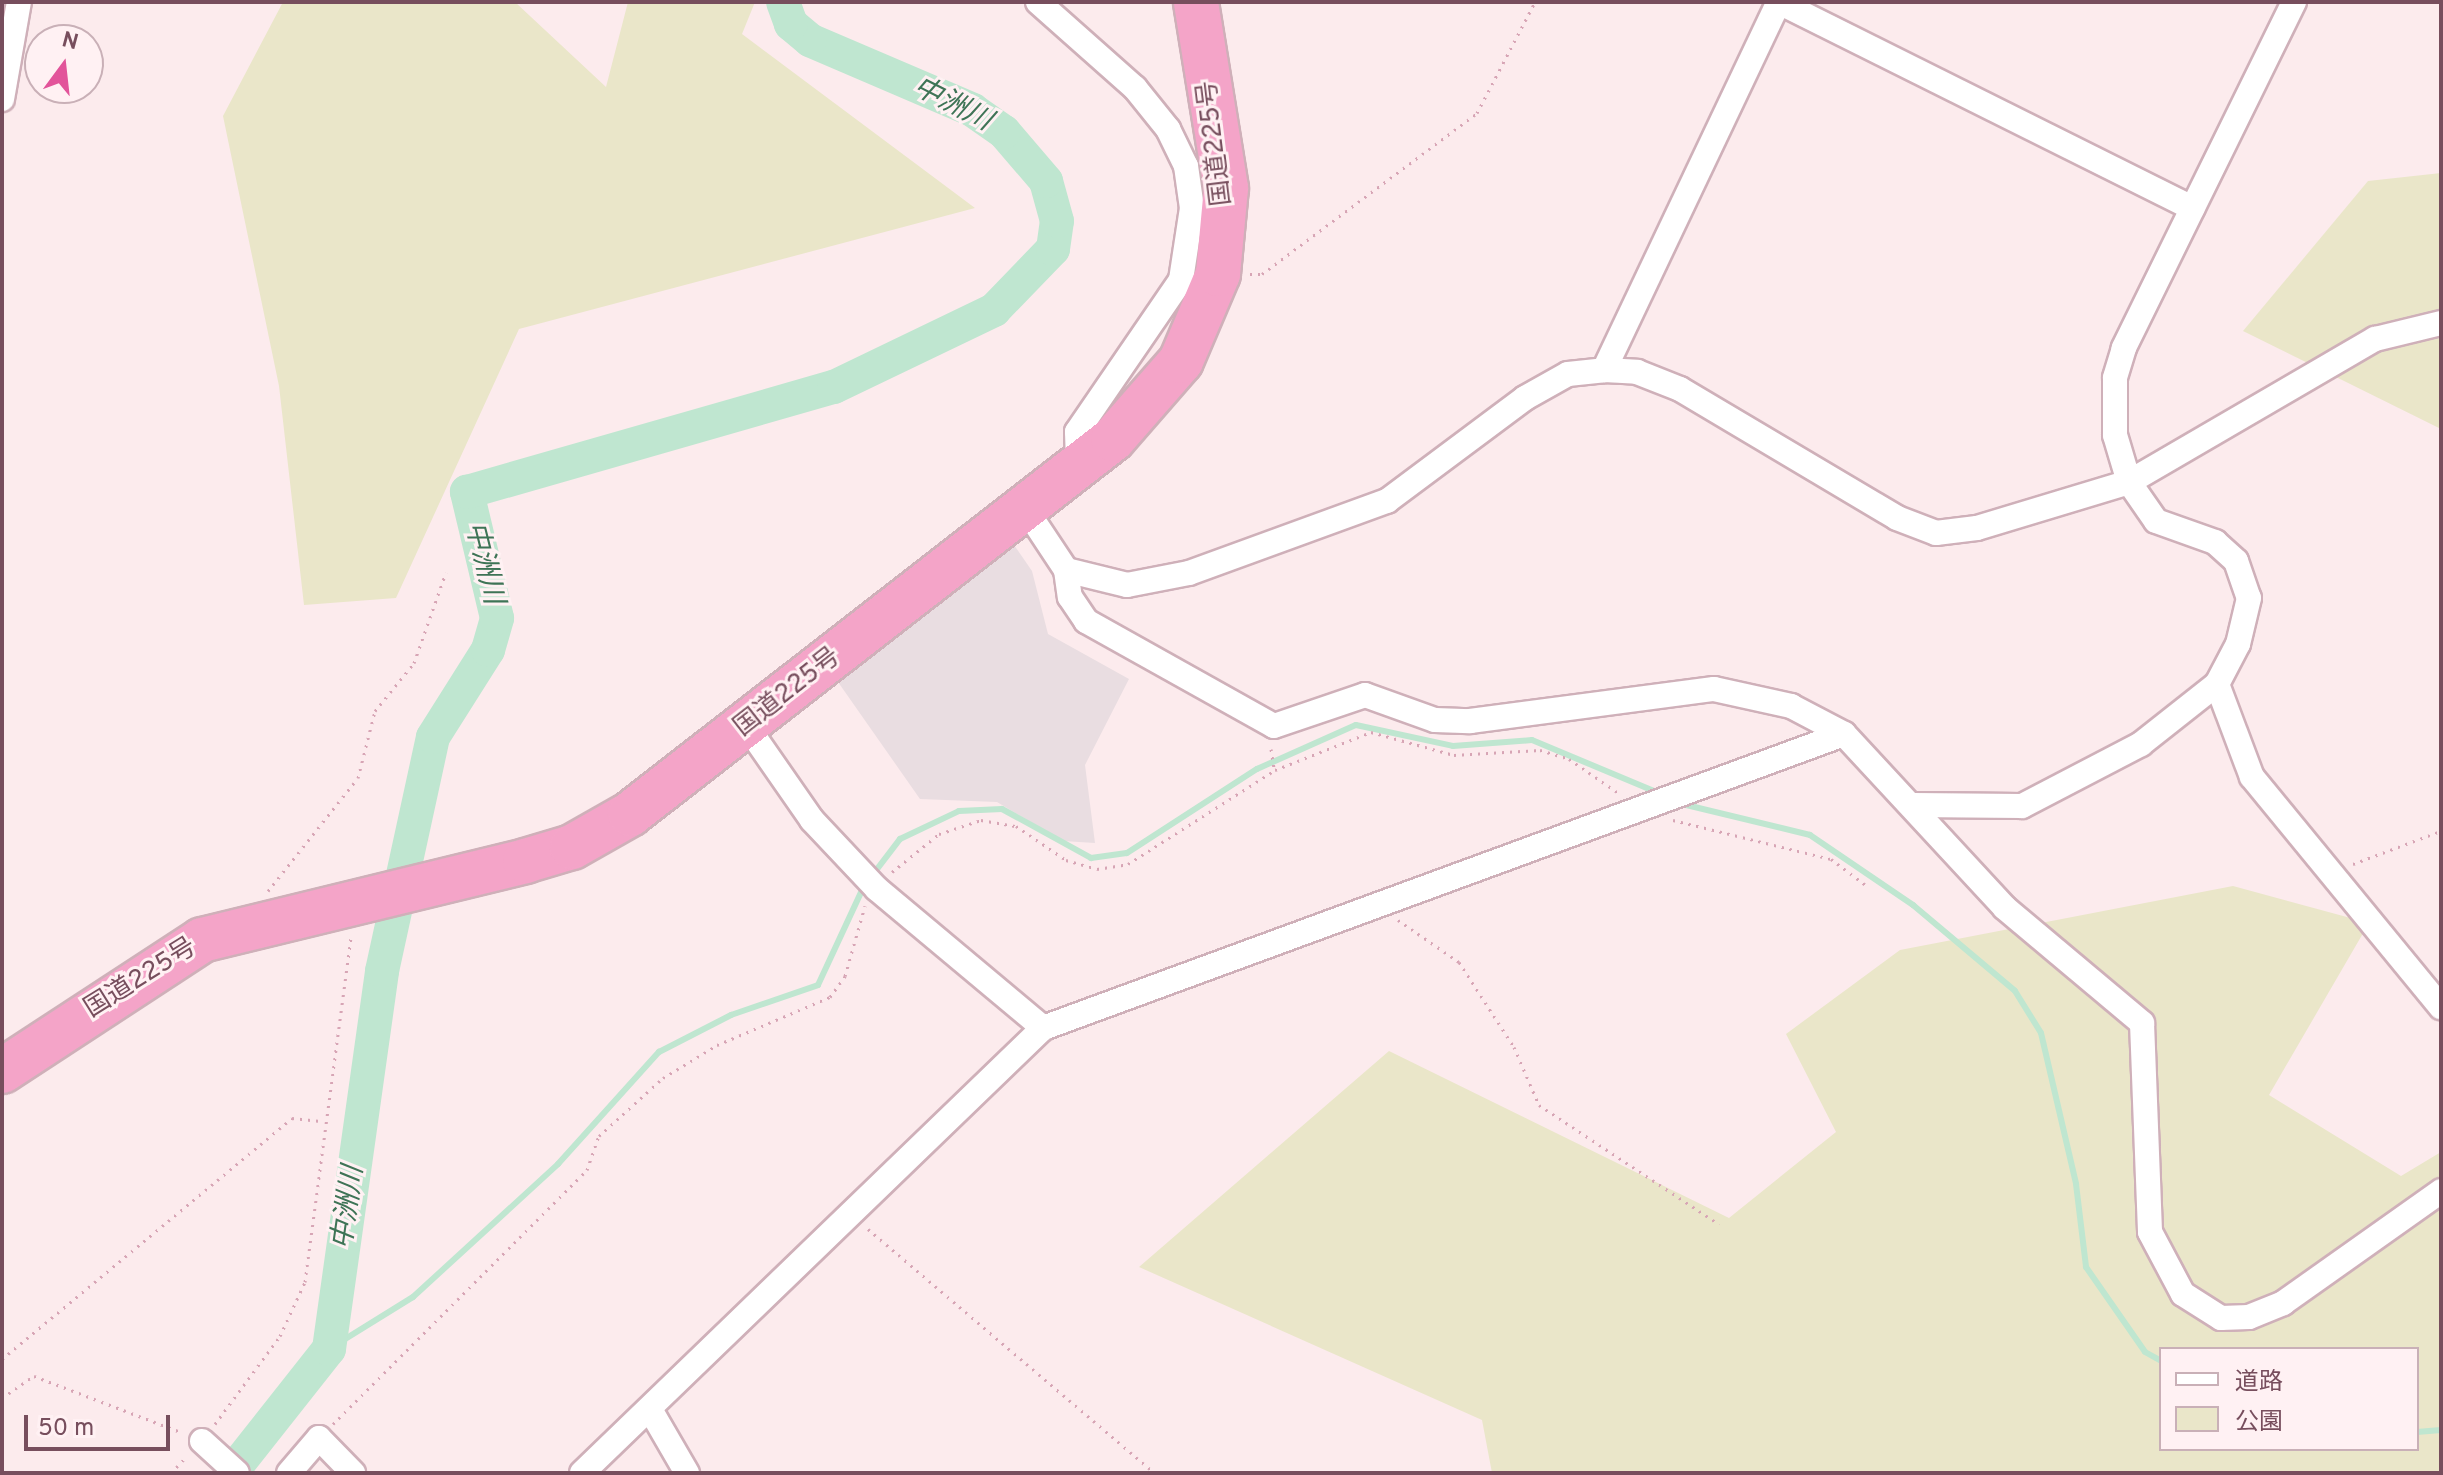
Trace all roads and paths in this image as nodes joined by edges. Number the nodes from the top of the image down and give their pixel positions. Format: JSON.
{"nodes":[{"id":1,"x":19,"y":2,"type":"edge"},
{"id":2,"x":1038,"y":2,"type":"edge"},
{"id":3,"x":1196,"y":2,"type":"edge"},
{"id":4,"x":1535,"y":2,"type":"edge"},
{"id":5,"x":2294,"y":2,"type":"edge"},
{"id":6,"x":2,"y":99,"type":"edge"},
{"id":7,"x":2192,"y":208,"type":"junction"},
{"id":8,"x":1218,"y":274,"type":"junction"},
{"id":9,"x":2441,"y":323,"type":"edge"},
{"id":10,"x":1604,"y":370,"type":"junction"},
{"id":11,"x":1078,"y":467,"type":"junction"},
{"id":12,"x":2129,"y":482,"type":"junction"},
{"id":13,"x":1025,"y":508,"type":"junction"},
{"id":14,"x":1066,"y":570,"type":"junction"},
{"id":15,"x":446,"y":572,"type":"dead end"},
{"id":16,"x":2217,"y":684,"type":"junction"},
{"id":17,"x":746,"y":725,"type":"junction"},
{"id":18,"x":1844,"y":734,"type":"junction"},
{"id":19,"x":1913,"y":805,"type":"junction"},
{"id":20,"x":1642,"y":812,"type":"junction"},
{"id":21,"x":2441,"y":831,"type":"edge"},
{"id":22,"x":2326,"y":873,"type":"junction"},
{"id":23,"x":870,"y":883,"type":"junction"},
{"id":24,"x":1867,"y":886,"type":"dead end"},
{"id":25,"x":265,"y":894,"type":"dead end"},
{"id":26,"x":356,"y":902,"type":"junction"},
{"id":27,"x":1378,"y":907,"type":"junction"},
{"id":28,"x":2441,"y":1007,"type":"edge"},
{"id":29,"x":1043,"y":1028,"type":"junction"},
{"id":30,"x":2,"y":1071,"type":"edge"},
{"id":31,"x":323,"y":1121,"type":"junction"},
{"id":32,"x":2441,"y":1191,"type":"edge"},
{"id":33,"x":853,"y":1216,"type":"junction"},
{"id":34,"x":1719,"y":1224,"type":"dead end"},
{"id":35,"x":2,"y":1359,"type":"edge"},
{"id":36,"x":2,"y":1398,"type":"edge"},
{"id":37,"x":651,"y":1411,"type":"junction"},
{"id":38,"x":319,"y":1438,"type":"junction"},
{"id":39,"x":204,"y":1443,"type":"junction"},
{"id":40,"x":237,"y":1473,"type":"edge"},
{"id":41,"x":289,"y":1473,"type":"edge"},
{"id":42,"x":353,"y":1473,"type":"edge"},
{"id":43,"x":582,"y":1473,"type":"edge"},
{"id":44,"x":687,"y":1473,"type":"edge"},
{"id":45,"x":1155,"y":1473,"type":"edge"}],
"edges":[{"from":1,"to":6,"type":"street"},
{"from":2,"to":11,"type":"street"},
{"from":3,"to":8,"type":"highway","name":"国道225号"},
{"from":4,"to":8,"type":"path"},
{"from":5,"to":7,"type":"street"},
{"from":7,"to":10,"type":"street"},
{"from":7,"to":12,"type":"street"},
{"from":8,"to":11,"type":"highway","name":"国道225号"},
{"from":9,"to":12,"type":"street"},
{"from":10,"to":12,"type":"street"},
{"from":10,"to":14,"type":"street"},
{"from":11,"to":13,"type":"highway","name":"国道225号"},
{"from":12,"to":16,"type":"street"},
{"from":13,"to":14,"type":"street"},
{"from":13,"to":17,"type":"highway","name":"国道225号"},
{"from":14,"to":18,"type":"street"},
{"from":15,"to":25,"type":"path"},
{"from":16,"to":19,"type":"street"},
{"from":16,"to":22,"type":"street"},
{"from":17,"to":23,"type":"street"},
{"from":17,"to":26,"type":"highway","name":"国道225号"},
{"from":18,"to":19,"type":"street"},
{"from":18,"to":20,"type":"street"},
{"from":19,"to":32,"type":"street"},
{"from":20,"to":23,"type":"path"},
{"from":20,"to":24,"type":"path"},
{"from":20,"to":27,"type":"street"},
{"from":21,"to":22,"type":"path"},
{"from":22,"to":28,"type":"street"},
{"from":23,"to":29,"type":"street"},
{"from":23,"to":38,"type":"path"},
{"from":26,"to":30,"type":"highway","name":"国道225号"},
{"from":26,"to":31,"type":"path"},
{"from":27,"to":29,"type":"street"},
{"from":27,"to":34,"type":"path"},
{"from":29,"to":33,"type":"street"},
{"from":31,"to":35,"type":"path"},
{"from":31,"to":39,"type":"path"},
{"from":33,"to":37,"type":"street"},
{"from":33,"to":45,"type":"path"},
{"from":36,"to":39,"type":"path"},
{"from":37,"to":43,"type":"street"},
{"from":37,"to":44,"type":"street"},
{"from":38,"to":41,"type":"street"},
{"from":38,"to":42,"type":"street"},
{"from":39,"to":40,"type":"street"}]}
